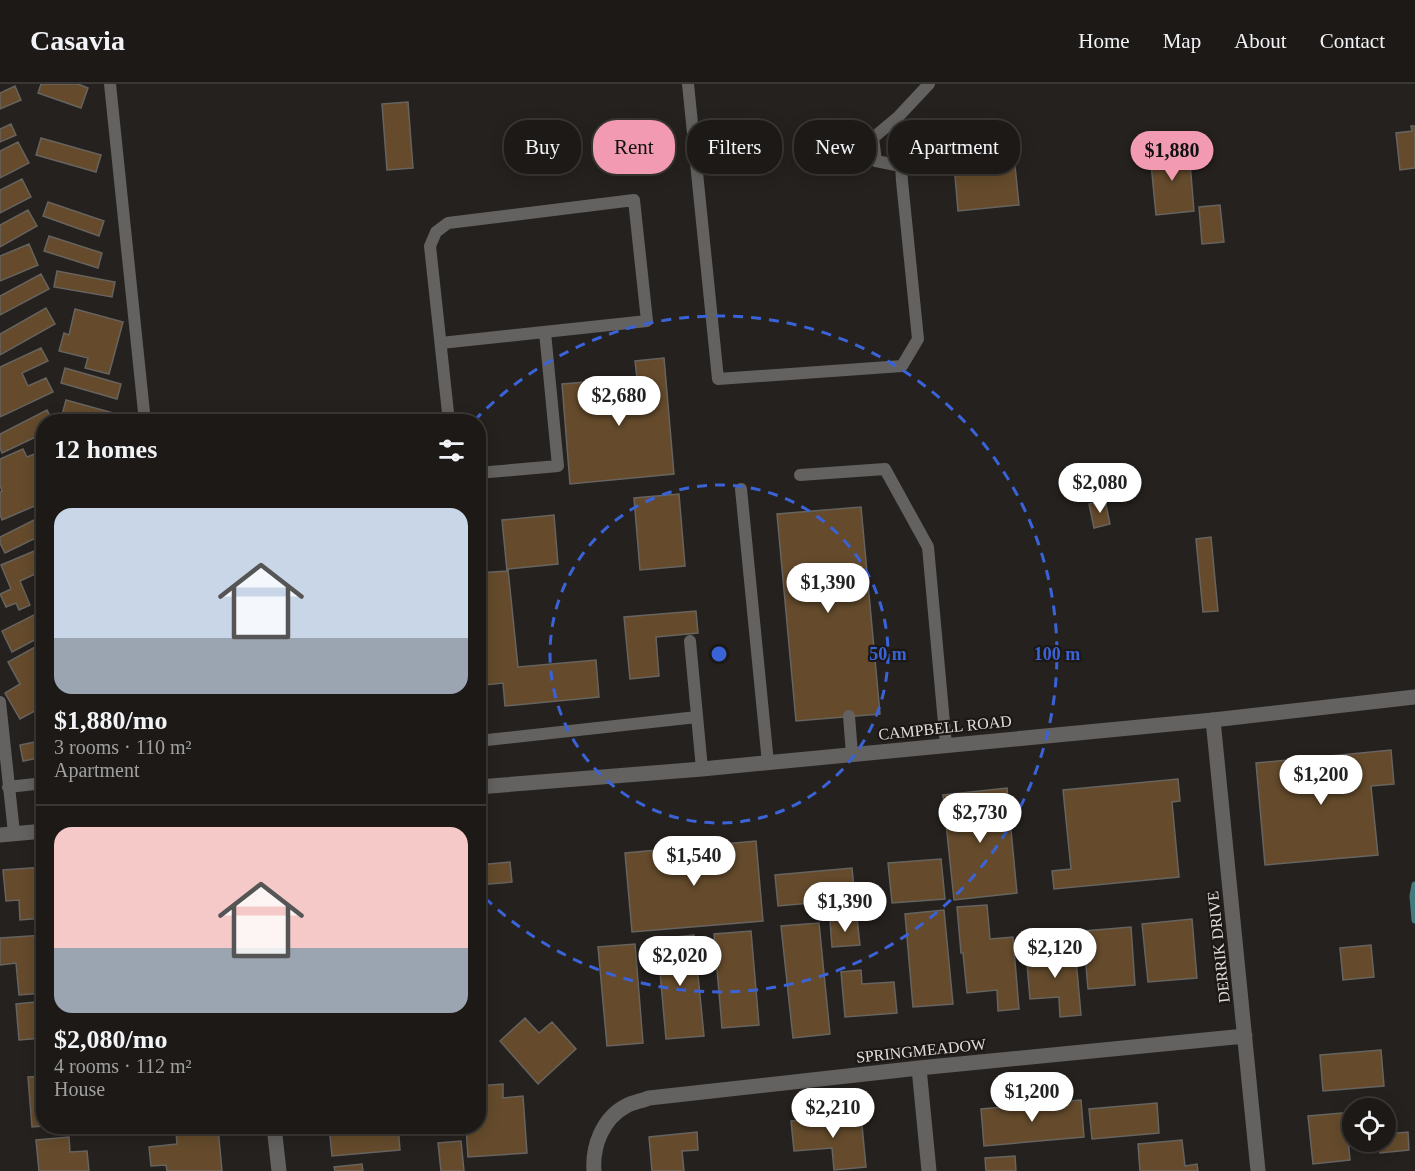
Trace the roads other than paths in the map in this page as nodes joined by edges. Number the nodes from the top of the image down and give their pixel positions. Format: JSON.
{"nodes":[{"id":1,"x":110,"y":84,"type":"edge"},
{"id":2,"x":688,"y":84,"type":"edge"},
{"id":3,"x":929,"y":84,"type":"edge"},
{"id":4,"x":898,"y":117,"type":"junction"},
{"id":5,"x":894,"y":120,"type":"edge"},
{"id":6,"x":898,"y":120,"type":"edge"},
{"id":7,"x":888,"y":125,"type":"edge"},
{"id":8,"x":888,"y":163,"type":"edge"},
{"id":9,"x":902,"y":174,"type":"edge"},
{"id":10,"x":544,"y":332,"type":"junction"},
{"id":11,"x":441,"y":344,"type":"junction"},
{"id":12,"x":144,"y":414,"type":"edge"},
{"id":13,"x":448,"y":414,"type":"edge"},
{"id":14,"x":486,"y":472,"type":"edge"},
{"id":15,"x":800,"y":476,"type":"dead end"},
{"id":16,"x":741,"y":489,"type":"dead end"},
{"id":17,"x":690,"y":641,"type":"dead end"},
{"id":18,"x":1415,"y":697,"type":"edge"},
{"id":19,"x":0,"y":702,"type":"edge"},
{"id":20,"x":849,"y":716,"type":"dead end"},
{"id":21,"x":697,"y":717,"type":"junction"},
{"id":22,"x":1213,"y":720,"type":"junction"},
{"id":23,"x":486,"y":740,"type":"edge"},
{"id":24,"x":946,"y":745,"type":"junction"},
{"id":25,"x":852,"y":754,"type":"junction"},
{"id":26,"x":768,"y":762,"type":"junction"},
{"id":27,"x":702,"y":769,"type":"junction"},
{"id":28,"x":486,"y":782,"type":"edge"},
{"id":29,"x":36,"y":784,"type":"edge"},
{"id":30,"x":8,"y":787,"type":"junction"},
{"id":31,"x":36,"y":832,"type":"edge"},
{"id":32,"x":7,"y":834,"type":"edge"},
{"id":33,"x":1245,"y":1036,"type":"junction"},
{"id":34,"x":919,"y":1068,"type":"junction"},
{"id":35,"x":275,"y":1134,"type":"edge"},
{"id":36,"x":279,"y":1171,"type":"edge"},
{"id":37,"x":594,"y":1171,"type":"edge"},
{"id":38,"x":929,"y":1171,"type":"edge"},
{"id":39,"x":1258,"y":1171,"type":"edge"}],
"edges":[{"from":1,"to":12,"type":"lane"},
{"from":2,"to":9,"type":"lane"},
{"from":3,"to":4,"type":"lane"},
{"from":4,"to":5,"type":"lane"},
{"from":4,"to":6,"type":"lane"},
{"from":7,"to":8,"type":"lane"},
{"from":10,"to":11,"type":"lane"},
{"from":10,"to":11,"type":"lane"},
{"from":10,"to":14,"type":"lane"},
{"from":11,"to":13,"type":"lane"},
{"from":15,"to":24,"type":"lane"},
{"from":16,"to":26,"type":"lane"},
{"from":17,"to":21,"type":"lane"},
{"from":18,"to":22,"type":"street","name":"CAMPBELL ROAD"},
{"from":19,"to":30,"type":"lane"},
{"from":20,"to":25,"type":"lane"},
{"from":21,"to":23,"type":"lane"},
{"from":21,"to":27,"type":"lane"},
{"from":22,"to":24,"type":"street","name":"CAMPBELL ROAD"},
{"from":22,"to":33,"type":"street","name":"DERRIK DRIVE"},
{"from":24,"to":25,"type":"street","name":"CAMPBELL ROAD"},
{"from":25,"to":26,"type":"street","name":"CAMPBELL ROAD"},
{"from":26,"to":27,"type":"street","name":"CAMPBELL ROAD"},
{"from":27,"to":28,"type":"street","name":"CAMPBELL ROAD"},
{"from":29,"to":30,"type":"lane"},
{"from":30,"to":32,"type":"lane"},
{"from":31,"to":32,"type":"street"},
{"from":33,"to":34,"type":"street","name":"SPRINGMEADOW"},
{"from":33,"to":39,"type":"street","name":"DERRIK DRIVE"},
{"from":34,"to":37,"type":"street","name":"SPRINGMEADOW"},
{"from":34,"to":38,"type":"street"},
{"from":35,"to":36,"type":"street"}]}
